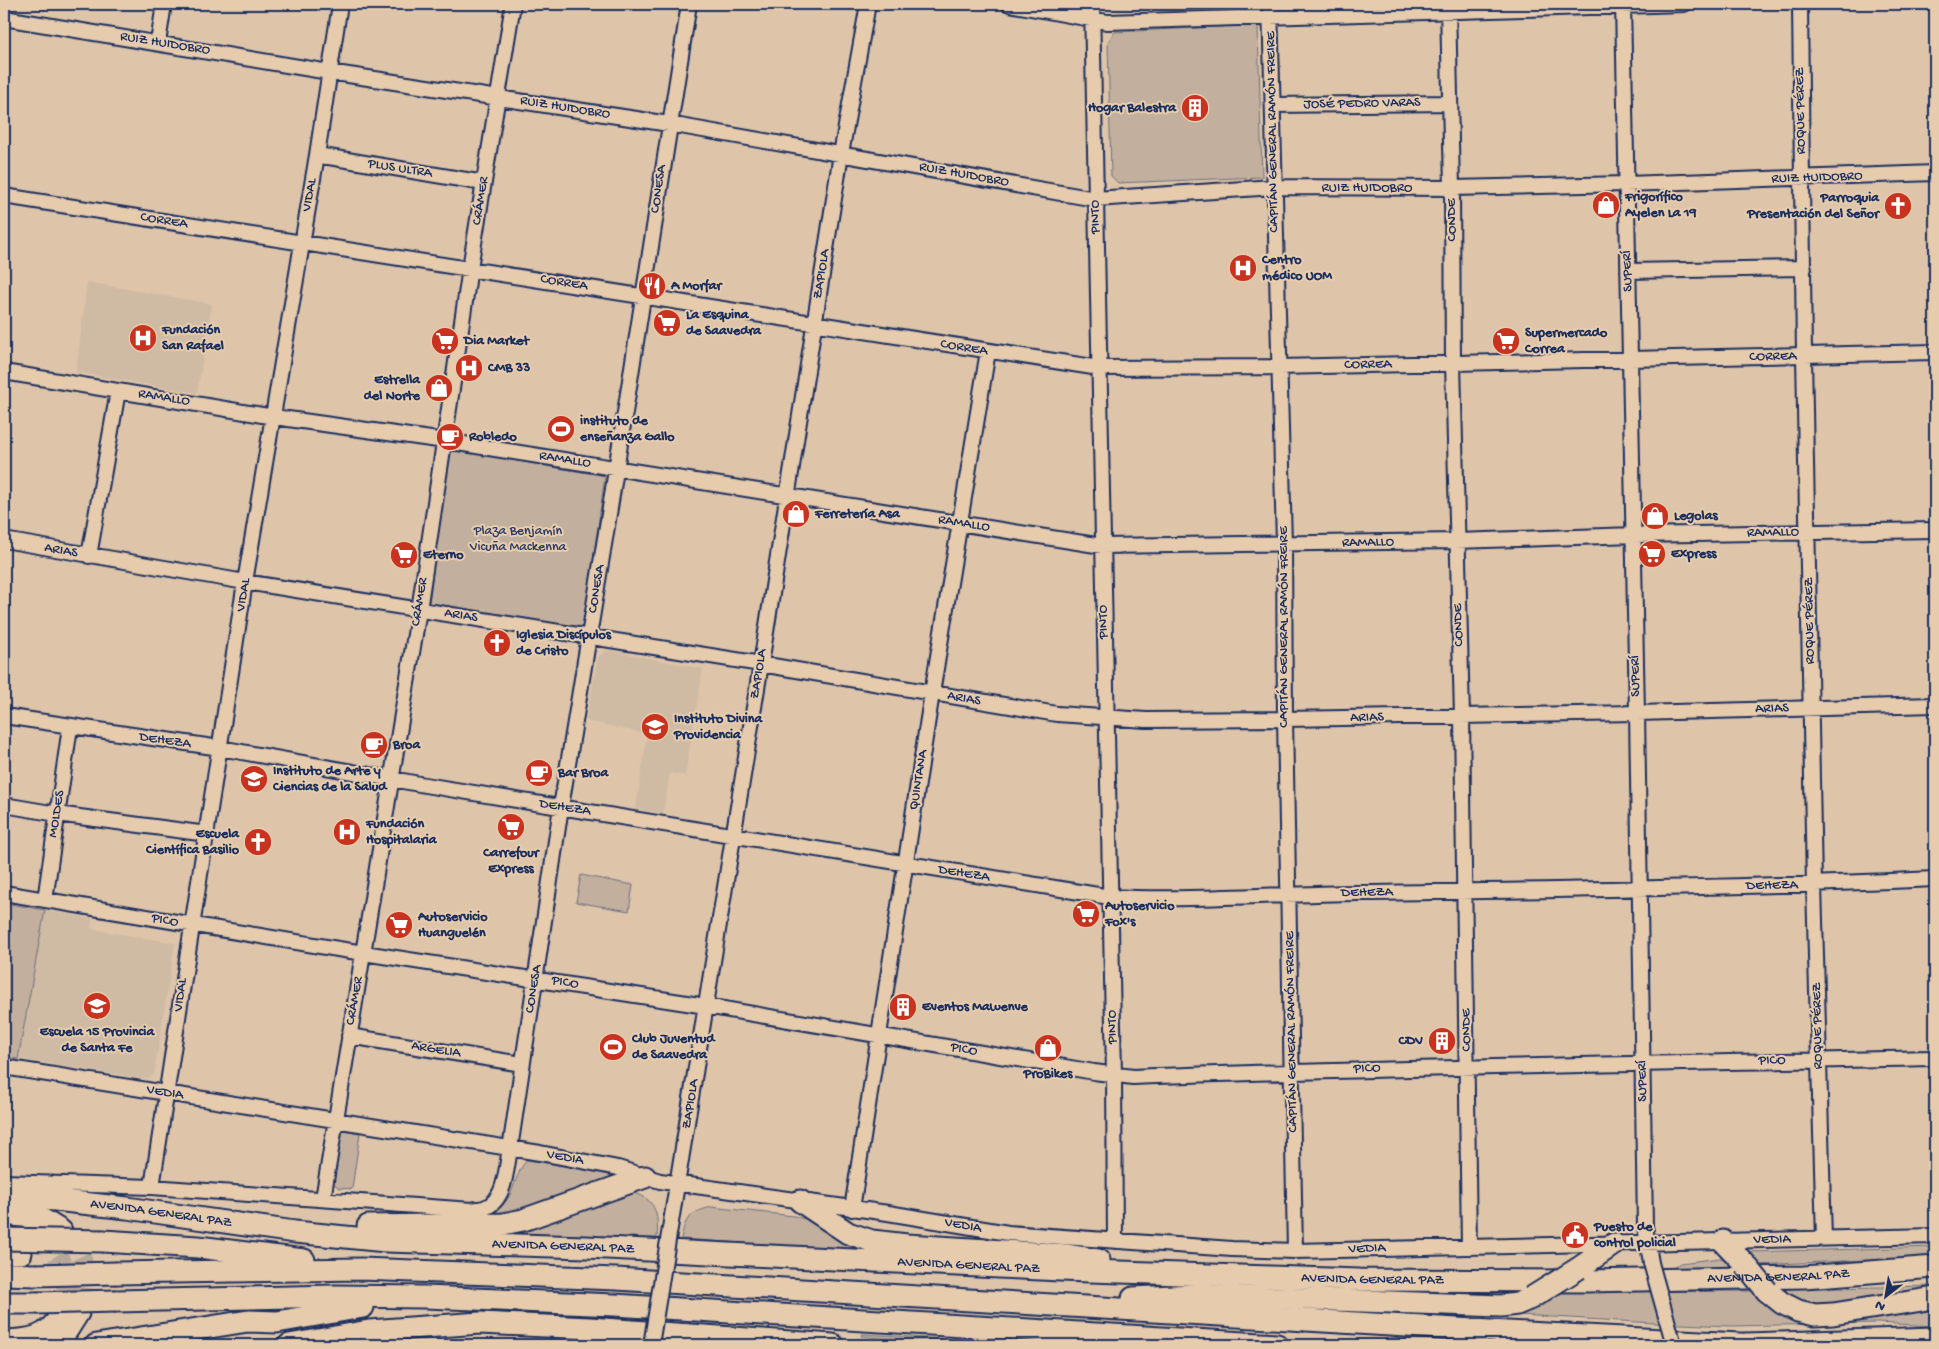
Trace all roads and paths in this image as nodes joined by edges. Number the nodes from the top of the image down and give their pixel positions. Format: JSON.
{"nodes":[{"id":1,"x":164,"y":4,"type":"edge"},
{"id":2,"x":340,"y":4,"type":"edge"},
{"id":3,"x":513,"y":4,"type":"edge"},
{"id":4,"x":689,"y":4,"type":"edge"},
{"id":5,"x":868,"y":4,"type":"edge"},
{"id":6,"x":1009,"y":4,"type":"edge"},
{"id":7,"x":1092,"y":4,"type":"edge"},
{"id":8,"x":1684,"y":4,"type":"edge"},
{"id":9,"x":1800,"y":4,"type":"edge"},
{"id":10,"x":1622,"y":5,"type":"edge"},
{"id":11,"x":1448,"y":8,"type":"edge"},
{"id":12,"x":1270,"y":10,"type":"edge"},
{"id":13,"x":4,"y":18,"type":"edge"},
{"id":14,"x":1092,"y":19,"type":"junction"},
{"id":15,"x":158,"y":43,"type":"junction"},
{"id":16,"x":329,"y":72,"type":"junction"},
{"id":17,"x":498,"y":97,"type":"junction"},
{"id":18,"x":1450,"y":103,"type":"junction"},
{"id":19,"x":1273,"y":105,"type":"junction"},
{"id":20,"x":669,"y":124,"type":"junction"},
{"id":21,"x":841,"y":154,"type":"junction"},
{"id":22,"x":317,"y":155,"type":"junction"},
{"id":23,"x":1935,"y":173,"type":"edge"},
{"id":24,"x":1802,"y":179,"type":"junction"},
{"id":25,"x":484,"y":183,"type":"junction"},
{"id":26,"x":1626,"y":184,"type":"junction"},
{"id":27,"x":1274,"y":187,"type":"junction"},
{"id":28,"x":1452,"y":188,"type":"junction"},
{"id":29,"x":4,"y":196,"type":"edge"},
{"id":30,"x":1095,"y":198,"type":"junction"},
{"id":31,"x":302,"y":243,"type":"junction"},
{"id":32,"x":470,"y":268,"type":"junction"},
{"id":33,"x":1804,"y":268,"type":"junction"},
{"id":34,"x":1628,"y":271,"type":"junction"},
{"id":35,"x":644,"y":296,"type":"junction"},
{"id":36,"x":814,"y":324,"type":"junction"},
{"id":37,"x":988,"y":351,"type":"junction"},
{"id":38,"x":1935,"y":352,"type":"edge"},
{"id":39,"x":1804,"y":356,"type":"junction"},
{"id":40,"x":1630,"y":360,"type":"junction"},
{"id":41,"x":1453,"y":363,"type":"junction"},
{"id":42,"x":1279,"y":367,"type":"junction"},
{"id":43,"x":1099,"y":368,"type":"junction"},
{"id":44,"x":4,"y":372,"type":"edge"},
{"id":45,"x":118,"y":391,"type":"junction"},
{"id":46,"x":274,"y":417,"type":"junction"},
{"id":47,"x":446,"y":441,"type":"junction"},
{"id":48,"x":616,"y":468,"type":"junction"},
{"id":49,"x":786,"y":496,"type":"junction"},
{"id":50,"x":960,"y":523,"type":"junction"},
{"id":51,"x":1935,"y":530,"type":"edge"},
{"id":52,"x":1808,"y":532,"type":"junction"},
{"id":53,"x":1634,"y":535,"type":"junction"},
{"id":54,"x":4,"y":540,"type":"edge"},
{"id":55,"x":1456,"y":541,"type":"junction"},
{"id":56,"x":1284,"y":544,"type":"junction"},
{"id":57,"x":1102,"y":546,"type":"junction"},
{"id":58,"x":89,"y":556,"type":"junction"},
{"id":59,"x":245,"y":582,"type":"junction"},
{"id":60,"x":419,"y":610,"type":"junction"},
{"id":61,"x":589,"y":637,"type":"junction"},
{"id":62,"x":761,"y":664,"type":"junction"},
{"id":63,"x":932,"y":694,"type":"junction"},
{"id":64,"x":1935,"y":705,"type":"edge"},
{"id":65,"x":1812,"y":708,"type":"junction"},
{"id":66,"x":1637,"y":713,"type":"junction"},
{"id":67,"x":4,"y":716,"type":"edge"},
{"id":68,"x":1462,"y":716,"type":"junction"},
{"id":69,"x":1105,"y":718,"type":"junction"},
{"id":70,"x":1285,"y":720,"type":"junction"},
{"id":71,"x":70,"y":727,"type":"junction"},
{"id":72,"x":220,"y":748,"type":"junction"},
{"id":73,"x":392,"y":778,"type":"junction"},
{"id":74,"x":4,"y":805,"type":"edge"},
{"id":75,"x":561,"y":807,"type":"junction"},
{"id":76,"x":57,"y":814,"type":"junction"},
{"id":77,"x":207,"y":834,"type":"junction"},
{"id":78,"x":732,"y":836,"type":"junction"},
{"id":79,"x":906,"y":865,"type":"junction"},
{"id":80,"x":1935,"y":879,"type":"edge"},
{"id":81,"x":1814,"y":885,"type":"junction"},
{"id":82,"x":1639,"y":889,"type":"junction"},
{"id":83,"x":1463,"y":892,"type":"junction"},
{"id":84,"x":4,"y":893,"type":"edge"},
{"id":85,"x":1288,"y":894,"type":"junction"},
{"id":86,"x":1110,"y":898,"type":"junction"},
{"id":87,"x":44,"y":900,"type":"junction"},
{"id":88,"x":192,"y":925,"type":"junction"},
{"id":89,"x":364,"y":952,"type":"junction"},
{"id":90,"x":536,"y":979,"type":"junction"},
{"id":91,"x":706,"y":1006,"type":"junction"},
{"id":92,"x":349,"y":1036,"type":"junction"},
{"id":93,"x":878,"y":1036,"type":"junction"},
{"id":94,"x":1935,"y":1058,"type":"edge"},
{"id":95,"x":1818,"y":1060,"type":"junction"},
{"id":96,"x":522,"y":1064,"type":"junction"},
{"id":97,"x":1642,"y":1064,"type":"junction"},
{"id":98,"x":4,"y":1067,"type":"edge"},
{"id":99,"x":1467,"y":1067,"type":"junction"},
{"id":100,"x":1293,"y":1071,"type":"junction"},
{"id":101,"x":1114,"y":1074,"type":"junction"},
{"id":102,"x":166,"y":1094,"type":"junction"},
{"id":103,"x":335,"y":1120,"type":"junction"},
{"id":104,"x":510,"y":1149,"type":"junction"},
{"id":105,"x":645,"y":1177,"type":"junction"},
{"id":106,"x":4,"y":1182,"type":"edge"},
{"id":107,"x":678,"y":1183,"type":"junction"},
{"id":108,"x":152,"y":1187,"type":"junction"},
{"id":109,"x":4,"y":1196,"type":"edge"},
{"id":110,"x":323,"y":1199,"type":"junction"},
{"id":111,"x":800,"y":1201,"type":"junction"},
{"id":112,"x":494,"y":1202,"type":"joint"},
{"id":113,"x":852,"y":1209,"type":"junction"},
{"id":114,"x":4,"y":1214,"type":"edge"},
{"id":115,"x":246,"y":1224,"type":"junction"},
{"id":116,"x":4,"y":1226,"type":"edge"},
{"id":117,"x":61,"y":1231,"type":"tunnel mouth"},
{"id":118,"x":34,"y":1233,"type":"tunnel mouth"},
{"id":119,"x":1935,"y":1236,"type":"edge"},
{"id":120,"x":1824,"y":1238,"type":"junction"},
{"id":121,"x":4,"y":1239,"type":"edge"},
{"id":122,"x":1115,"y":1241,"type":"junction"},
{"id":123,"x":1723,"y":1241,"type":"junction"},
{"id":124,"x":1648,"y":1243,"type":"junction"},
{"id":125,"x":1614,"y":1244,"type":"junction"},
{"id":126,"x":105,"y":1246,"type":"junction"},
{"id":127,"x":1469,"y":1246,"type":"junction"},
{"id":128,"x":1296,"y":1251,"type":"junction"},
{"id":129,"x":12,"y":1253,"type":"edge"},
{"id":130,"x":1935,"y":1267,"type":"edge"},
{"id":131,"x":361,"y":1269,"type":"junction"},
{"id":132,"x":4,"y":1274,"type":"edge"},
{"id":133,"x":1193,"y":1275,"type":"junction"},
{"id":134,"x":1804,"y":1277,"type":"junction"},
{"id":135,"x":1935,"y":1278,"type":"edge"},
{"id":136,"x":425,"y":1297,"type":"junction"},
{"id":137,"x":1935,"y":1298,"type":"edge"},
{"id":138,"x":4,"y":1303,"type":"edge"},
{"id":139,"x":1035,"y":1303,"type":"junction"},
{"id":140,"x":277,"y":1322,"type":"junction"},
{"id":141,"x":1124,"y":1336,"type":"junction"},
{"id":142,"x":1935,"y":1338,"type":"edge"},
{"id":143,"x":4,"y":1341,"type":"edge"},
{"id":144,"x":47,"y":1345,"type":"edge"},
{"id":145,"x":96,"y":1345,"type":"edge"},
{"id":146,"x":191,"y":1345,"type":"edge"},
{"id":147,"x":289,"y":1345,"type":"edge"},
{"id":148,"x":651,"y":1345,"type":"edge"},
{"id":149,"x":833,"y":1345,"type":"edge"},
{"id":150,"x":1170,"y":1345,"type":"edge"},
{"id":151,"x":1277,"y":1345,"type":"edge"},
{"id":152,"x":1674,"y":1345,"type":"edge"},
{"id":153,"x":1752,"y":1345,"type":"edge"}],
"edges":[{"from":1,"to":15,"type":"street"},
{"from":2,"to":16,"type":"street","name":"VIDAL"},
{"from":3,"to":17,"type":"street","name":"CRÁMER"},
{"from":4,"to":20,"type":"street","name":"CONESA"},
{"from":5,"to":21,"type":"street","name":"ZAPIOLA"},
{"from":6,"to":14,"type":"street"},
{"from":7,"to":14,"type":"street","name":"PINTO"},
{"from":8,"to":10,"type":"street"},
{"from":9,"to":24,"type":"street","name":"ROQUE PÉREZ"},
{"from":10,"to":11,"type":"street"},
{"from":10,"to":26,"type":"street","name":"SUPERÍ"},
{"from":11,"to":12,"type":"street"},
{"from":11,"to":18,"type":"street","name":"CONDE"},
{"from":12,"to":14,"type":"street"},
{"from":12,"to":19,"type":"street","name":"CAPITÁN GENERAL RAMÓN FREIRE"},
{"from":13,"to":15,"type":"street","name":"RUIZ HUIDOBRO"},
{"from":14,"to":30,"type":"street","name":"PINTO"},
{"from":15,"to":16,"type":"street","name":"RUIZ HUIDOBRO"},
{"from":16,"to":17,"type":"street","name":"RUIZ HUIDOBRO"},
{"from":16,"to":22,"type":"street","name":"VIDAL"},
{"from":17,"to":20,"type":"street","name":"RUIZ HUIDOBRO"},
{"from":17,"to":25,"type":"street","name":"CRÁMER"},
{"from":18,"to":19,"type":"street","name":"JOSÉ PEDRO VARAS"},
{"from":18,"to":28,"type":"street","name":"CONDE"},
{"from":19,"to":27,"type":"street","name":"CAPITÁN GENERAL RAMÓN FREIRE"},
{"from":20,"to":21,"type":"street","name":"RUIZ HUIDOBRO"},
{"from":20,"to":35,"type":"street","name":"CONESA"},
{"from":21,"to":30,"type":"street","name":"RUIZ HUIDOBRO"},
{"from":21,"to":36,"type":"street","name":"ZAPIOLA"},
{"from":22,"to":25,"type":"street","name":"PLUS ULTRA"},
{"from":22,"to":31,"type":"street","name":"VIDAL"},
{"from":23,"to":24,"type":"street","name":"RUIZ HUIDOBRO"},
{"from":24,"to":26,"type":"street","name":"RUIZ HUIDOBRO"},
{"from":24,"to":33,"type":"street","name":"ROQUE PÉREZ"},
{"from":25,"to":32,"type":"street","name":"CRÁMER"},
{"from":26,"to":28,"type":"street","name":"RUIZ HUIDOBRO"},
{"from":26,"to":34,"type":"street","name":"SUPERÍ"},
{"from":27,"to":28,"type":"street","name":"RUIZ HUIDOBRO"},
{"from":27,"to":30,"type":"street","name":"RUIZ HUIDOBRO"},
{"from":27,"to":42,"type":"street","name":"CAPITÁN GENERAL RAMÓN FREIRE"},
{"from":28,"to":41,"type":"street","name":"CONDE"},
{"from":29,"to":31,"type":"street","name":"CORREA"},
{"from":30,"to":43,"type":"street","name":"PINTO"},
{"from":31,"to":32,"type":"street","name":"CORREA"},
{"from":31,"to":46,"type":"street","name":"VIDAL"},
{"from":32,"to":35,"type":"street","name":"CORREA"},
{"from":32,"to":47,"type":"street","name":"CRÁMER"},
{"from":33,"to":34,"type":"street"},
{"from":33,"to":39,"type":"street","name":"ROQUE PÉREZ"},
{"from":34,"to":40,"type":"street","name":"SUPERÍ"},
{"from":35,"to":36,"type":"street","name":"CORREA"},
{"from":35,"to":48,"type":"street","name":"CONESA"},
{"from":36,"to":37,"type":"street","name":"CORREA"},
{"from":36,"to":49,"type":"street","name":"ZAPIOLA"},
{"from":37,"to":43,"type":"street","name":"CORREA"},
{"from":37,"to":50,"type":"street","name":"QUINTANA"},
{"from":38,"to":39,"type":"street","name":"CORREA"},
{"from":39,"to":40,"type":"street","name":"CORREA"},
{"from":39,"to":52,"type":"street","name":"ROQUE PÉREZ"},
{"from":40,"to":41,"type":"street","name":"CORREA"},
{"from":40,"to":53,"type":"street","name":"SUPERÍ"},
{"from":41,"to":42,"type":"street","name":"CORREA"},
{"from":41,"to":55,"type":"street","name":"CONDE"},
{"from":42,"to":43,"type":"street","name":"CORREA"},
{"from":42,"to":56,"type":"street","name":"CAPITÁN GENERAL RAMÓN FREIRE"},
{"from":43,"to":57,"type":"street","name":"PINTO"},
{"from":44,"to":45,"type":"street","name":"RAMALLO"},
{"from":45,"to":46,"type":"street","name":"RAMALLO"},
{"from":45,"to":58,"type":"street"},
{"from":46,"to":47,"type":"street","name":"RAMALLO"},
{"from":46,"to":59,"type":"street","name":"VIDAL"},
{"from":47,"to":48,"type":"street","name":"RAMALLO"},
{"from":47,"to":60,"type":"street","name":"CRÁMER"},
{"from":48,"to":49,"type":"street","name":"RAMALLO"},
{"from":48,"to":61,"type":"street","name":"CONESA"},
{"from":49,"to":50,"type":"street","name":"RAMALLO"},
{"from":49,"to":62,"type":"street","name":"ZAPIOLA"},
{"from":50,"to":57,"type":"street","name":"RAMALLO"},
{"from":50,"to":63,"type":"street","name":"QUINTANA"},
{"from":51,"to":52,"type":"street","name":"RAMALLO"},
{"from":52,"to":53,"type":"street","name":"RAMALLO"},
{"from":52,"to":65,"type":"street","name":"ROQUE PÉREZ"},
{"from":53,"to":55,"type":"street","name":"RAMALLO"},
{"from":53,"to":66,"type":"street","name":"SUPERÍ"},
{"from":54,"to":58,"type":"street","name":"ARIAS"},
{"from":55,"to":56,"type":"street","name":"RAMALLO"},
{"from":55,"to":68,"type":"street","name":"CONDE"},
{"from":56,"to":57,"type":"street","name":"RAMALLO"},
{"from":56,"to":70,"type":"street","name":"CAPITÁN GENERAL RAMÓN FREIRE"},
{"from":57,"to":69,"type":"street","name":"PINTO"},
{"from":58,"to":59,"type":"street","name":"ARIAS"},
{"from":59,"to":60,"type":"street","name":"ARIAS"},
{"from":59,"to":72,"type":"street","name":"VIDAL"},
{"from":60,"to":61,"type":"street","name":"ARIAS"},
{"from":60,"to":73,"type":"street","name":"CRÁMER"},
{"from":61,"to":62,"type":"street","name":"ARIAS"},
{"from":61,"to":75,"type":"street","name":"CONESA"},
{"from":62,"to":63,"type":"street","name":"ARIAS"},
{"from":62,"to":78,"type":"street","name":"ZAPIOLA"},
{"from":63,"to":69,"type":"street","name":"ARIAS"},
{"from":63,"to":79,"type":"street","name":"QUINTANA"},
{"from":64,"to":65,"type":"street","name":"ARIAS"},
{"from":65,"to":66,"type":"street","name":"ARIAS"},
{"from":65,"to":81,"type":"street","name":"ROQUE PÉREZ"},
{"from":66,"to":68,"type":"street","name":"ARIAS"},
{"from":66,"to":82,"type":"street","name":"SUPERÍ"},
{"from":67,"to":71,"type":"street","name":"DEHEZA"},
{"from":68,"to":70,"type":"street","name":"ARIAS"},
{"from":68,"to":83,"type":"street","name":"CONDE"},
{"from":69,"to":70,"type":"street","name":"ARIAS"},
{"from":69,"to":86,"type":"street","name":"PINTO"},
{"from":70,"to":85,"type":"street","name":"CAPITÁN GENERAL RAMÓN FREIRE"},
{"from":71,"to":72,"type":"street","name":"DEHEZA"},
{"from":71,"to":76,"type":"street","name":"MOLDES"},
{"from":72,"to":73,"type":"street","name":"DEHEZA"},
{"from":72,"to":77,"type":"street","name":"VIDAL"},
{"from":73,"to":75,"type":"street","name":"DEHEZA"},
{"from":73,"to":89,"type":"street","name":"CRÁMER"},
{"from":74,"to":76,"type":"street"},
{"from":75,"to":78,"type":"street","name":"DEHEZA"},
{"from":75,"to":90,"type":"street","name":"CONESA"},
{"from":76,"to":77,"type":"street"},
{"from":76,"to":87,"type":"street","name":"MOLDES"},
{"from":77,"to":88,"type":"street","name":"VIDAL"},
{"from":78,"to":79,"type":"street","name":"DEHEZA"},
{"from":78,"to":91,"type":"street","name":"ZAPIOLA"},
{"from":79,"to":86,"type":"street","name":"DEHEZA"},
{"from":79,"to":93,"type":"street","name":"QUINTANA"},
{"from":80,"to":81,"type":"street","name":"DEHEZA"},
{"from":81,"to":82,"type":"street","name":"DEHEZA"},
{"from":81,"to":95,"type":"street","name":"ROQUE PÉREZ"},
{"from":82,"to":83,"type":"street","name":"DEHEZA"},
{"from":82,"to":97,"type":"street","name":"SUPERÍ"},
{"from":83,"to":85,"type":"street","name":"DEHEZA"},
{"from":83,"to":99,"type":"street","name":"CONDE"},
{"from":84,"to":87,"type":"street","name":"PICO"},
{"from":85,"to":86,"type":"street","name":"DEHEZA"},
{"from":85,"to":100,"type":"street","name":"CAPITÁN GENERAL RAMÓN FREIRE"},
{"from":86,"to":101,"type":"street","name":"PINTO"},
{"from":87,"to":88,"type":"street","name":"PICO"},
{"from":88,"to":89,"type":"street","name":"PICO"},
{"from":88,"to":102,"type":"street","name":"VIDAL"},
{"from":89,"to":90,"type":"street","name":"PICO"},
{"from":89,"to":92,"type":"street","name":"CRÁMER"},
{"from":90,"to":91,"type":"street","name":"PICO"},
{"from":90,"to":96,"type":"street","name":"CONESA"},
{"from":91,"to":93,"type":"street","name":"PICO"},
{"from":91,"to":107,"type":"street","name":"ZAPIOLA"},
{"from":92,"to":96,"type":"street","name":"ARGELIA"},
{"from":92,"to":103,"type":"street","name":"CRÁMER"},
{"from":93,"to":101,"type":"street","name":"PICO"},
{"from":93,"to":113,"type":"street","name":"QUINTANA"},
{"from":94,"to":95,"type":"street","name":"PICO"},
{"from":95,"to":97,"type":"street","name":"PICO"},
{"from":95,"to":120,"type":"street","name":"ROQUE PÉREZ"},
{"from":96,"to":104,"type":"street","name":"CONESA"},
{"from":97,"to":99,"type":"street","name":"PICO"},
{"from":97,"to":124,"type":"street","name":"SUPERÍ"},
{"from":98,"to":102,"type":"street","name":"VEDIA"},
{"from":99,"to":100,"type":"street","name":"PICO"},
{"from":99,"to":127,"type":"street","name":"CONDE"},
{"from":100,"to":101,"type":"street","name":"PICO"},
{"from":100,"to":128,"type":"street","name":"CAPITÁN GENERAL RAMÓN FREIRE"},
{"from":101,"to":122,"type":"street","name":"PINTO"},
{"from":102,"to":103,"type":"street","name":"VEDIA"},
{"from":102,"to":108,"type":"street","name":"VIDAL"},
{"from":103,"to":104,"type":"street","name":"VEDIA"},
{"from":103,"to":110,"type":"street","name":"CRÁMER"},
{"from":104,"to":105,"type":"street","name":"VEDIA"},
{"from":104,"to":112,"type":"street","name":"CONESA"},
{"from":105,"to":107,"type":"street","name":"VEDIA"},
{"from":105,"to":115,"type":"highway"},
{"from":106,"to":108,"type":"street","name":"AVENIDA GENERAL PAZ"},
{"from":107,"to":111,"type":"street","name":"VEDIA"},
{"from":107,"to":148,"type":"street","name":"ZAPIOLA","bridge":true},
{"from":108,"to":110,"type":"street","name":"AVENIDA GENERAL PAZ"},
{"from":109,"to":115,"type":"highway","name":"AVENIDA GENERAL PAZ"},
{"from":110,"to":112,"type":"street","name":"AVENIDA GENERAL PAZ"},
{"from":111,"to":113,"type":"street","name":"VEDIA"},
{"from":111,"to":133,"type":"highway"},
{"from":113,"to":122,"type":"street","name":"VEDIA"},
{"from":114,"to":117,"type":"highway"},
{"from":115,"to":133,"type":"highway","name":"AVENIDA GENERAL PAZ"},
{"from":116,"to":118,"type":"highway"},
{"from":119,"to":120,"type":"street","name":"VEDIA"},
{"from":120,"to":123,"type":"street","name":"VEDIA"},
{"from":121,"to":126,"type":"highway","bridge":true},
{"from":122,"to":128,"type":"street","name":"VEDIA"},
{"from":123,"to":124,"type":"street","name":"VEDIA"},
{"from":123,"to":137,"type":"highway","bridge":true},
{"from":124,"to":125,"type":"street","name":"VEDIA"},
{"from":124,"to":152,"type":"street","name":"SUPERÍ","bridge":true},
{"from":125,"to":127,"type":"street","name":"VEDIA"},
{"from":125,"to":139,"type":"highway","bridge":true},
{"from":126,"to":129,"type":"highway"},
{"from":126,"to":131,"type":"highway"},
{"from":127,"to":128,"type":"street","name":"VEDIA"},
{"from":130,"to":134,"type":"highway","name":"AVENIDA GENERAL PAZ"},
{"from":131,"to":132,"type":"highway","bridge":true},
{"from":131,"to":139,"type":"highway"},
{"from":133,"to":134,"type":"highway","name":"AVENIDA GENERAL PAZ"},
{"from":134,"to":135,"type":"highway"},
{"from":136,"to":138,"type":"highway","bridge":true},
{"from":136,"to":140,"type":"highway"},
{"from":136,"to":141,"type":"highway"},
{"from":139,"to":153,"type":"highway"},
{"from":140,"to":145,"type":"highway"},
{"from":140,"to":146,"type":"highway"},
{"from":141,"to":150,"type":"highway"},
{"from":141,"to":151,"type":"highway"},
{"from":142,"to":153,"type":"highway"},
{"from":143,"to":144,"type":"highway"},
{"from":147,"to":149,"type":"highway"}]}
